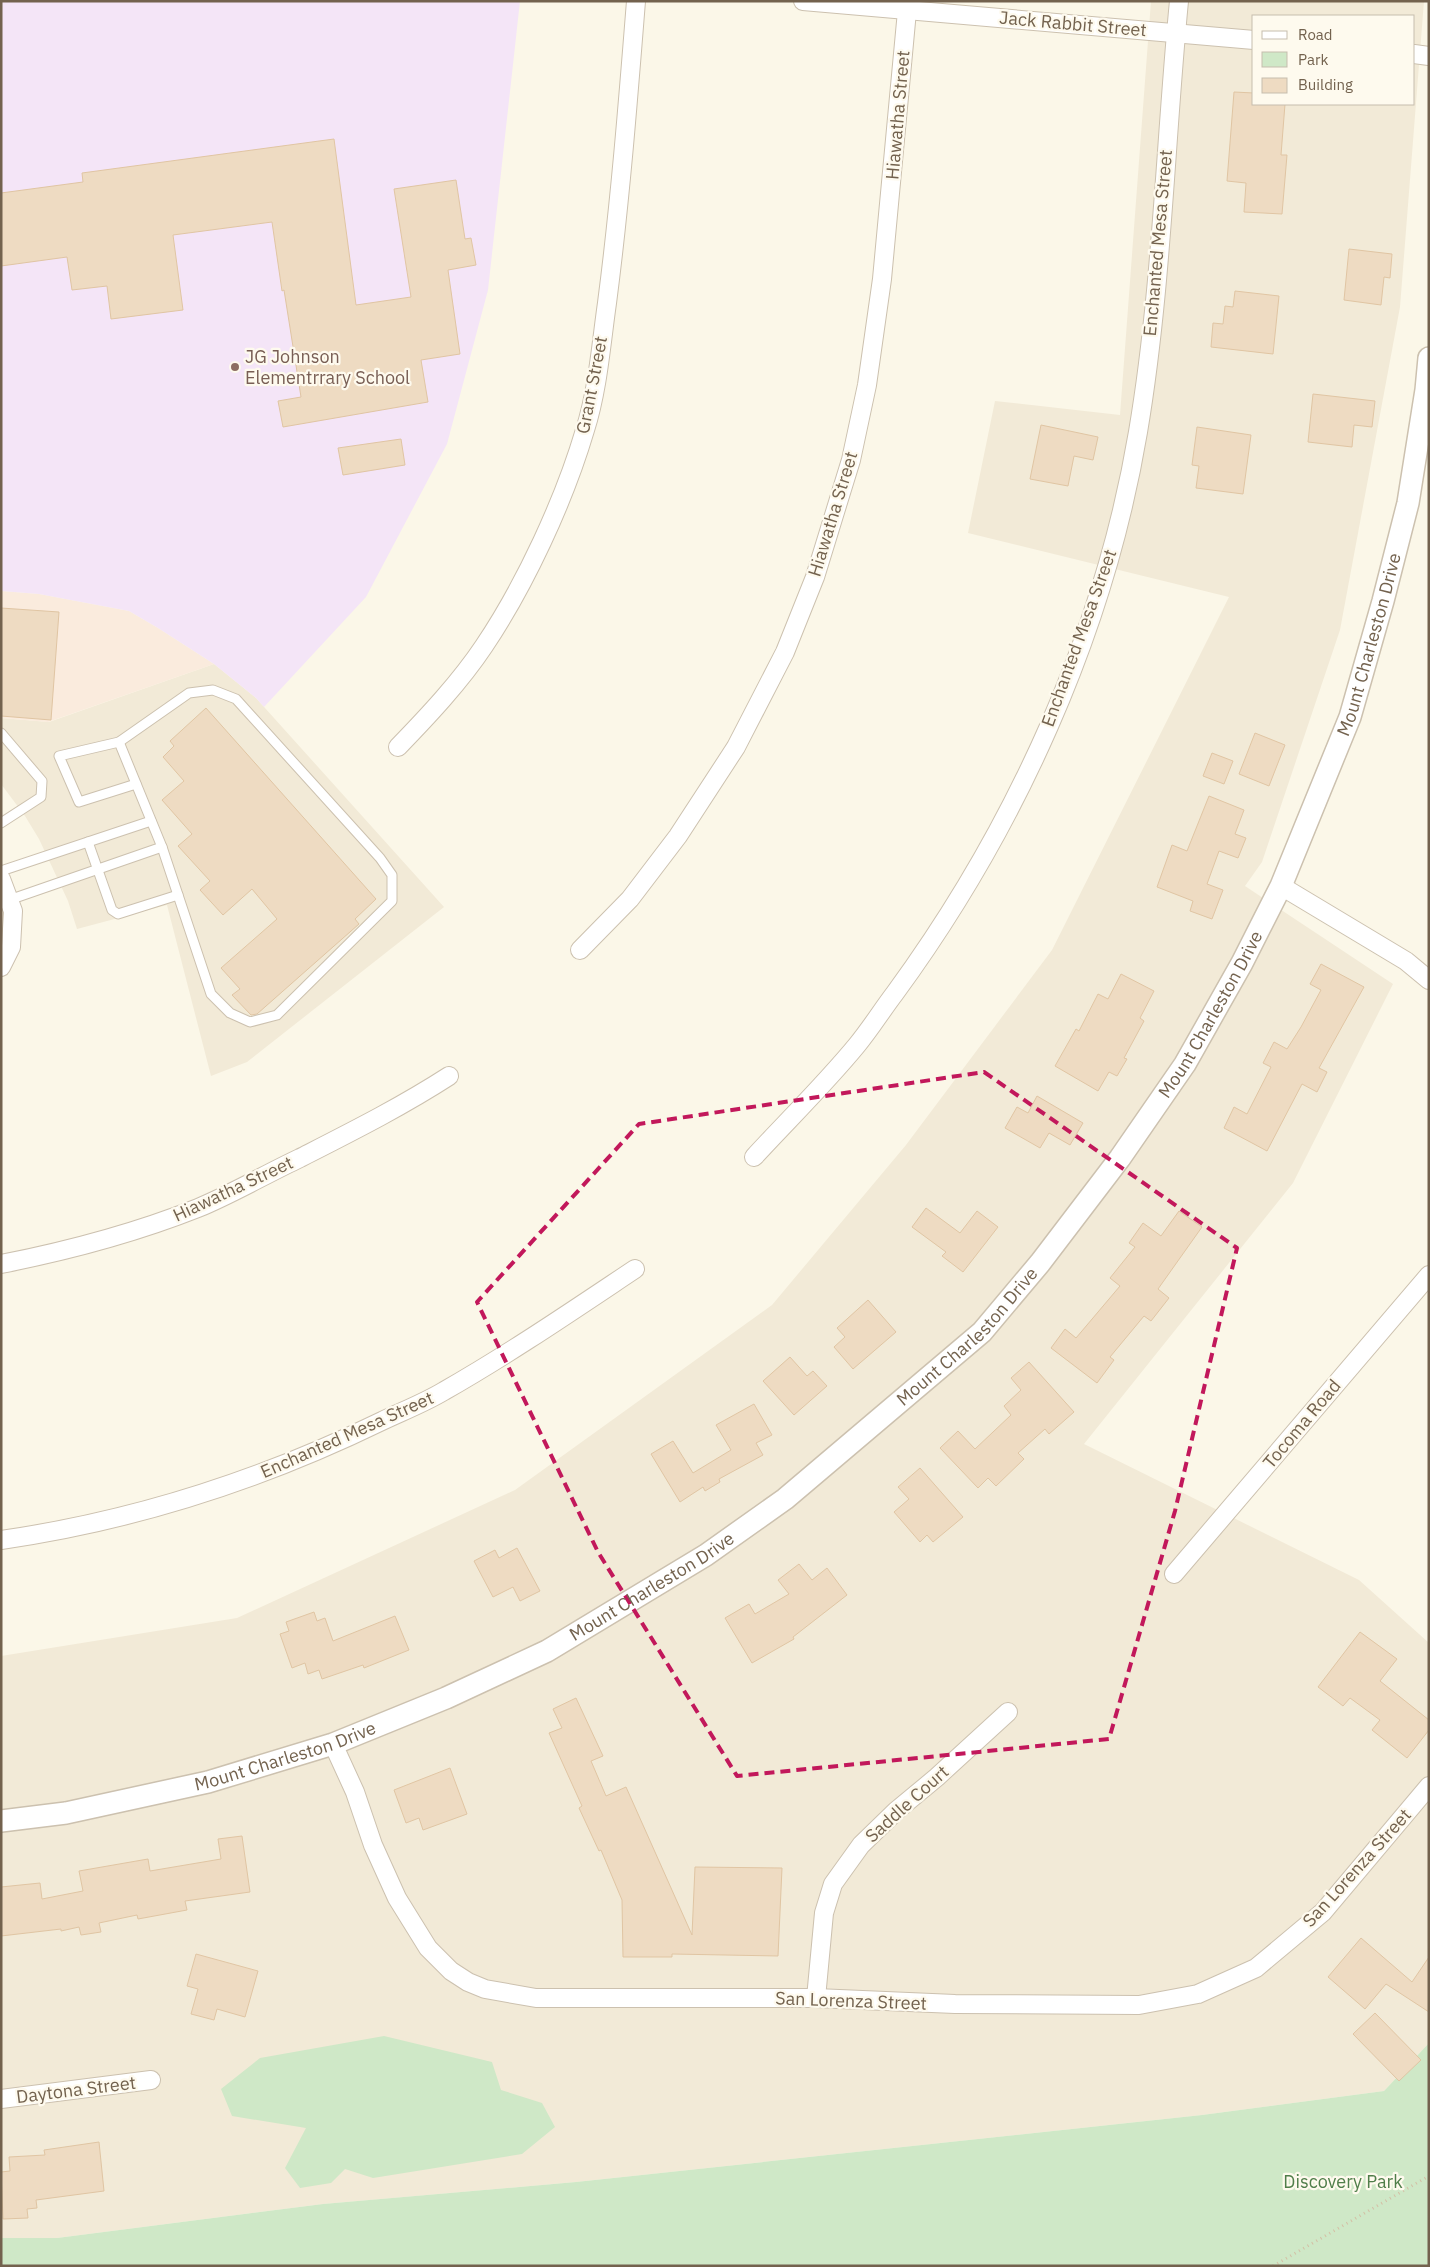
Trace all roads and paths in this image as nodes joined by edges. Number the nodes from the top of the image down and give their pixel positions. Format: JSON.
{"nodes":[{"id":1,"x":636,"y":1,"type":"edge"},
{"id":2,"x":803,"y":1,"type":"edge"},
{"id":3,"x":1178,"y":1,"type":"edge"},
{"id":4,"x":907,"y":11,"type":"junction"},
{"id":5,"x":1176,"y":32,"type":"junction"},
{"id":6,"x":1252,"y":40,"type":"edge"},
{"id":7,"x":1415,"y":54,"type":"edge"},
{"id":8,"x":1429,"y":56,"type":"edge"},
{"id":9,"x":1429,"y":358,"type":"edge"},
{"id":10,"x":1,"y":733,"type":"edge"},
{"id":11,"x":119,"y":742,"type":"junction"},
{"id":12,"x":398,"y":748,"type":"dead end"},
{"id":13,"x":136,"y":784,"type":"junction"},
{"id":14,"x":151,"y":821,"type":"junction"},
{"id":15,"x":1,"y":823,"type":"edge"},
{"id":16,"x":88,"y":842,"type":"junction"},
{"id":17,"x":162,"y":847,"type":"junction"},
{"id":18,"x":99,"y":869,"type":"junction"},
{"id":19,"x":1,"y":870,"type":"edge"},
{"id":20,"x":1,"y":879,"type":"edge"},
{"id":21,"x":1281,"y":886,"type":"junction"},
{"id":22,"x":178,"y":894,"type":"junction"},
{"id":23,"x":9,"y":900,"type":"junction"},
{"id":24,"x":580,"y":950,"type":"dead end"},
{"id":25,"x":1,"y":968,"type":"edge"},
{"id":26,"x":1429,"y":980,"type":"edge"},
{"id":27,"x":449,"y":1076,"type":"dead end"},
{"id":28,"x":754,"y":1157,"type":"dead end"},
{"id":29,"x":1,"y":1264,"type":"edge"},
{"id":30,"x":635,"y":1269,"type":"dead end"},
{"id":31,"x":1429,"y":1275,"type":"edge"},
{"id":32,"x":1,"y":1540,"type":"edge"},
{"id":33,"x":1174,"y":1574,"type":"dead end"},
{"id":34,"x":1008,"y":1712,"type":"dead end"},
{"id":35,"x":333,"y":1744,"type":"junction"},
{"id":36,"x":1429,"y":1786,"type":"edge"},
{"id":37,"x":1,"y":1821,"type":"edge"},
{"id":38,"x":816,"y":1998,"type":"junction"},
{"id":39,"x":151,"y":2080,"type":"dead end"},
{"id":40,"x":1,"y":2099,"type":"edge"},
{"id":41,"x":1429,"y":2176,"type":"edge"},
{"id":42,"x":1273,"y":2266,"type":"edge"}],
"edges":[{"from":1,"to":12,"type":"street","name":"Grant Street"},
{"from":2,"to":4,"type":"street","name":"Jack Rabbit Street"},
{"from":3,"to":5,"type":"street","name":"Enchanted Mesa Street"},
{"from":4,"to":5,"type":"street","name":"Jack Rabbit Street"},
{"from":4,"to":24,"type":"street","name":"Hiawatha Street"},
{"from":5,"to":6,"type":"street","name":"Jack Rabbit Street"},
{"from":5,"to":28,"type":"street","name":"Enchanted Mesa Street"},
{"from":7,"to":8,"type":"street"},
{"from":9,"to":21,"type":"street","name":"Mount Charleston Drive"},
{"from":10,"to":15,"type":"lane"},
{"from":11,"to":13,"type":"lane"},
{"from":11,"to":13,"type":"lane"},
{"from":11,"to":22,"type":"lane"},
{"from":13,"to":14,"type":"lane"},
{"from":14,"to":16,"type":"lane"},
{"from":14,"to":17,"type":"lane"},
{"from":16,"to":18,"type":"lane"},
{"from":16,"to":19,"type":"lane"},
{"from":17,"to":18,"type":"lane"},
{"from":17,"to":22,"type":"lane"},
{"from":18,"to":22,"type":"lane"},
{"from":18,"to":23,"type":"lane"},
{"from":20,"to":23,"type":"street"},
{"from":21,"to":26,"type":"street"},
{"from":21,"to":35,"type":"street","name":"Mount Charleston Drive"},
{"from":23,"to":25,"type":"street"},
{"from":27,"to":29,"type":"street","name":"Hiawatha Street"},
{"from":30,"to":32,"type":"street","name":"Enchanted Mesa Street"},
{"from":31,"to":33,"type":"street","name":"Tocoma Road"},
{"from":34,"to":38,"type":"street","name":"Saddle Court"},
{"from":35,"to":37,"type":"street","name":"Mount Charleston Drive"},
{"from":35,"to":38,"type":"street","name":"San Lorenza Street"},
{"from":36,"to":38,"type":"street","name":"San Lorenza Street"},
{"from":39,"to":40,"type":"street","name":"Daytona Street"},
{"from":41,"to":42,"type":"path"}]}
